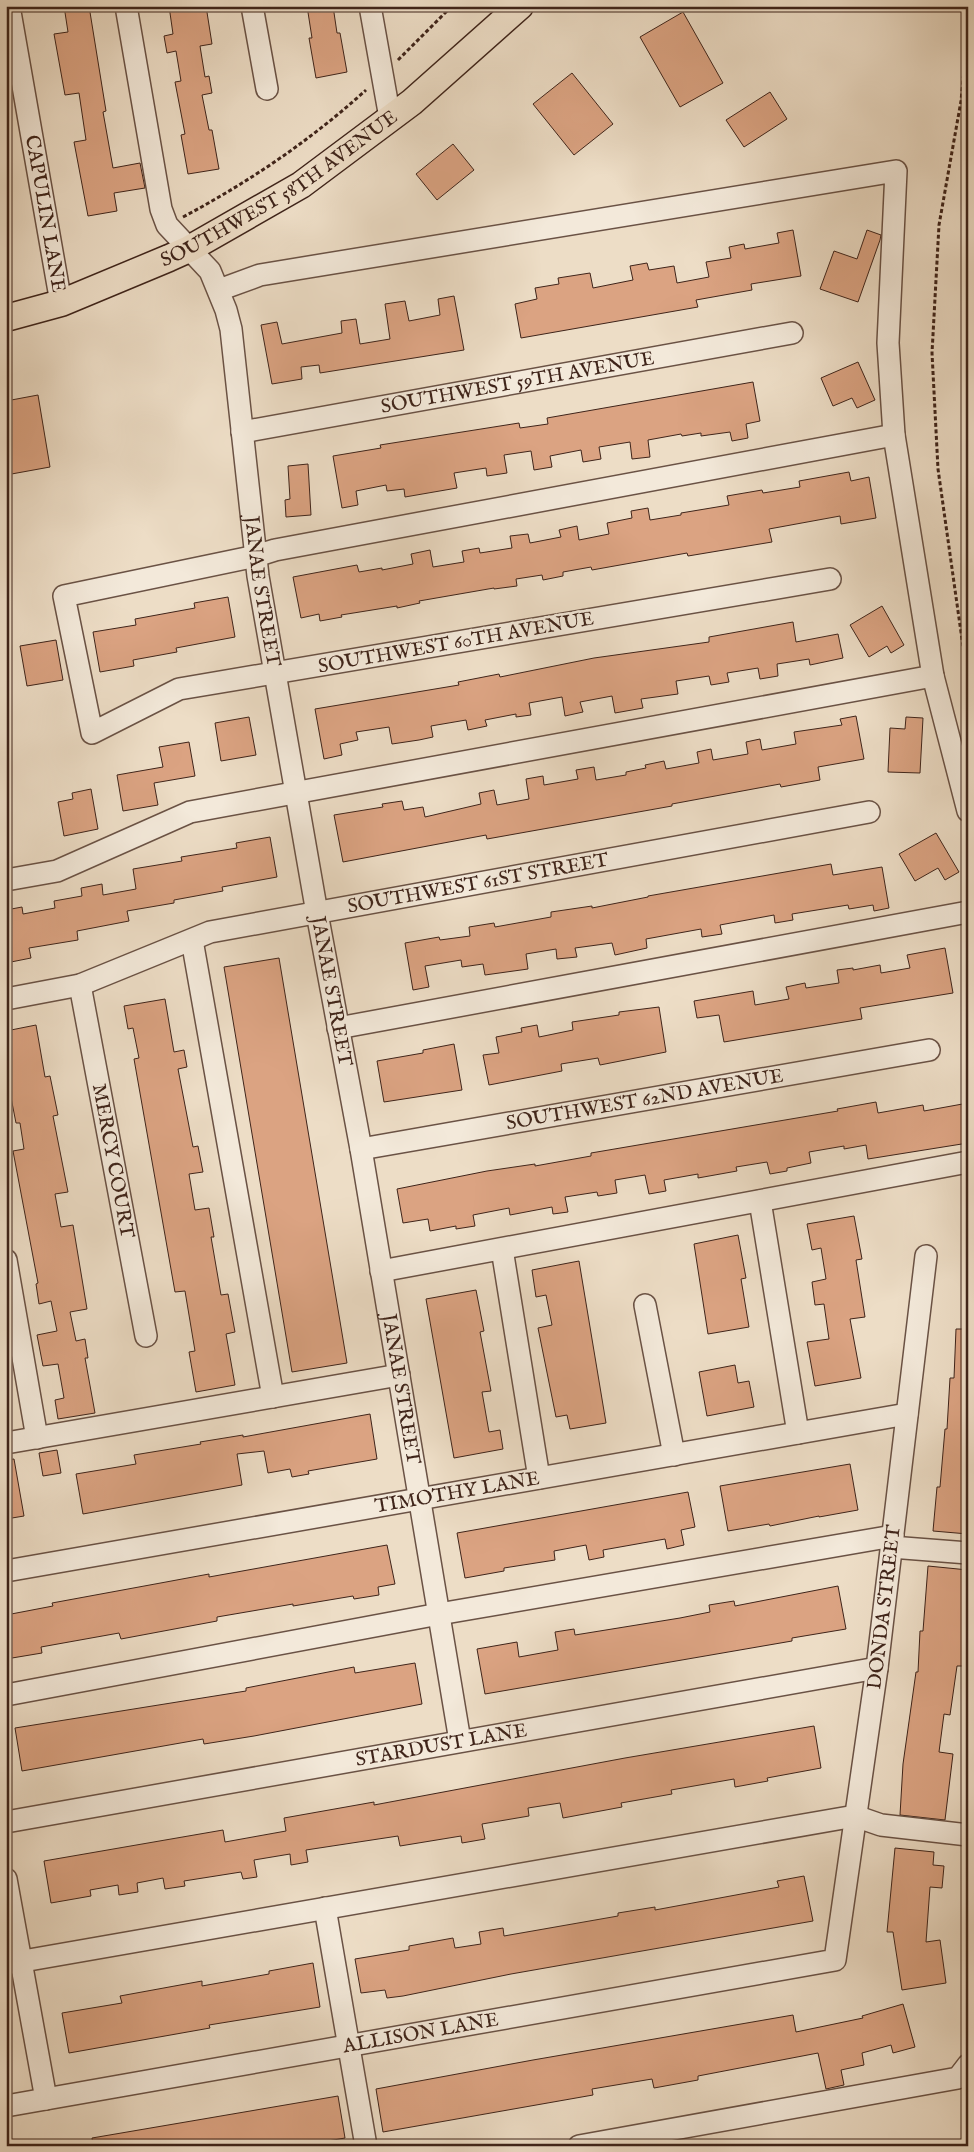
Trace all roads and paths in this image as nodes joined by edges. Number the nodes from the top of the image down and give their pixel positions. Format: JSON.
{"nodes":[{"id":1,"x":9,"y":6,"type":"edge"},
{"id":2,"x":126,"y":6,"type":"edge"},
{"id":3,"x":252,"y":6,"type":"edge"},
{"id":4,"x":370,"y":6,"type":"edge"},
{"id":5,"x":452,"y":6,"type":"edge"},
{"id":6,"x":520,"y":6,"type":"edge"},
{"id":7,"x":968,"y":29,"type":"edge"},
{"id":8,"x":382,"y":75,"type":"junction"},
{"id":9,"x":267,"y":90,"type":"dead end"},
{"id":10,"x":390,"y":118,"type":"junction"},
{"id":11,"x":167,"y":225,"type":"junction"},
{"id":12,"x":189,"y":249,"type":"junction"},
{"id":13,"x":219,"y":290,"type":"junction"},
{"id":14,"x":61,"y":303,"type":"junction"},
{"id":15,"x":8,"y":316,"type":"edge"},
{"id":16,"x":792,"y":333,"type":"dead end"},
{"id":17,"x":242,"y":432,"type":"junction"},
{"id":18,"x":894,"y":435,"type":"junction"},
{"id":19,"x":256,"y":556,"type":"junction"},
{"id":20,"x":830,"y":579,"type":"dead end"},
{"id":21,"x":276,"y":673,"type":"junction"},
{"id":22,"x":932,"y":676,"type":"junction"},
{"id":23,"x":968,"y":682,"type":"edge"},
{"id":24,"x":297,"y":793,"type":"junction"},
{"id":25,"x":968,"y":811,"type":"edge"},
{"id":26,"x":869,"y":812,"type":"dead end"},
{"id":27,"x":6,"y":880,"type":"edge"},
{"id":28,"x":968,"y":912,"type":"edge"},
{"id":29,"x":316,"y":913,"type":"junction"},
{"id":30,"x":192,"y":940,"type":"junction"},
{"id":31,"x":80,"y":984,"type":"junction"},
{"id":32,"x":6,"y":999,"type":"edge"},
{"id":33,"x":338,"y":1028,"type":"junction"},
{"id":34,"x":929,"y":1050,"type":"dead end"},
{"id":35,"x":361,"y":1149,"type":"junction"},
{"id":36,"x":968,"y":1162,"type":"edge"},
{"id":37,"x":760,"y":1201,"type":"junction"},
{"id":38,"x":502,"y":1249,"type":"junction"},
{"id":39,"x":926,"y":1256,"type":"dead end"},
{"id":40,"x":6,"y":1260,"type":"edge"},
{"id":41,"x":381,"y":1271,"type":"junction"},
{"id":42,"x":645,"y":1305,"type":"dead end"},
{"id":43,"x":146,"y":1336,"type":"dead end"},
{"id":44,"x":399,"y":1375,"type":"junction"},
{"id":45,"x":273,"y":1397,"type":"junction"},
{"id":46,"x":907,"y":1414,"type":"junction"},
{"id":47,"x":798,"y":1433,"type":"junction"},
{"id":48,"x":37,"y":1438,"type":"junction"},
{"id":49,"x":6,"y":1443,"type":"edge"},
{"id":50,"x":674,"y":1455,"type":"junction"},
{"id":51,"x":539,"y":1478,"type":"junction"},
{"id":52,"x":420,"y":1499,"type":"junction"},
{"id":53,"x":892,"y":1542,"type":"junction"},
{"id":54,"x":968,"y":1553,"type":"edge"},
{"id":55,"x":6,"y":1571,"type":"edge"},
{"id":56,"x":439,"y":1614,"type":"junction"},
{"id":57,"x":877,"y":1668,"type":"junction"},
{"id":58,"x":6,"y":1695,"type":"edge"},
{"id":59,"x":460,"y":1741,"type":"junction"},
{"id":60,"x":855,"y":1816,"type":"junction"},
{"id":61,"x":6,"y":1822,"type":"edge"},
{"id":62,"x":968,"y":1835,"type":"edge"},
{"id":63,"x":6,"y":1878,"type":"edge"},
{"id":64,"x":325,"y":1908,"type":"junction"},
{"id":65,"x":835,"y":1960,"type":"joint"},
{"id":66,"x":14,"y":1963,"type":"edge"},
{"id":67,"x":349,"y":2046,"type":"junction"},
{"id":68,"x":968,"y":2065,"type":"edge"},
{"id":69,"x":46,"y":2099,"type":"junction"},
{"id":70,"x":6,"y":2106,"type":"edge"},
{"id":71,"x":366,"y":2146,"type":"edge"},
{"id":72,"x":579,"y":2146,"type":"edge"}],
"edges":[{"from":1,"to":14,"type":"street","name":"CAPULIN LANE"},
{"from":2,"to":11,"type":"street"},
{"from":3,"to":9,"type":"street"},
{"from":4,"to":8,"type":"street"},
{"from":5,"to":8,"type":"path"},
{"from":6,"to":10,"type":"main road","name":"SOUTHWEST 58TH AVENUE"},
{"from":7,"to":23,"type":"path"},
{"from":8,"to":10,"type":"street"},
{"from":8,"to":11,"type":"path"},
{"from":10,"to":12,"type":"main road","name":"SOUTHWEST 58TH AVENUE"},
{"from":11,"to":12,"type":"street","name":"JANAE STREET"},
{"from":12,"to":13,"type":"street","name":"JANAE STREET"},
{"from":12,"to":14,"type":"main road","name":"SOUTHWEST 58TH AVENUE"},
{"from":13,"to":17,"type":"street","name":"JANAE STREET"},
{"from":13,"to":18,"type":"street"},
{"from":14,"to":15,"type":"main road","name":"SOUTHWEST 58TH AVENUE"},
{"from":16,"to":17,"type":"street","name":"SOUTHWEST 59TH AVENUE"},
{"from":17,"to":19,"type":"street","name":"JANAE STREET"},
{"from":18,"to":19,"type":"street"},
{"from":18,"to":22,"type":"street"},
{"from":19,"to":21,"type":"street","name":"JANAE STREET"},
{"from":19,"to":21,"type":"street","name":"SOUTHWEST 60TH AVENUE"},
{"from":20,"to":21,"type":"street","name":"SOUTHWEST 60TH AVENUE"},
{"from":21,"to":24,"type":"street","name":"JANAE STREET"},
{"from":22,"to":24,"type":"street"},
{"from":22,"to":25,"type":"street"},
{"from":24,"to":27,"type":"street"},
{"from":24,"to":29,"type":"street","name":"JANAE STREET"},
{"from":26,"to":29,"type":"street","name":"SOUTHWEST 61ST STREET"},
{"from":28,"to":33,"type":"street"},
{"from":29,"to":30,"type":"street","name":"SOUTHWEST 61ST STREET"},
{"from":29,"to":33,"type":"street","name":"JANAE STREET"},
{"from":30,"to":31,"type":"street","name":"SOUTHWEST 61ST STREET"},
{"from":30,"to":45,"type":"street"},
{"from":31,"to":32,"type":"street","name":"SOUTHWEST 61ST STREET"},
{"from":31,"to":43,"type":"street","name":"MERCY COURT"},
{"from":33,"to":35,"type":"street","name":"JANAE STREET"},
{"from":34,"to":35,"type":"street","name":"SOUTHWEST 62ND AVENUE"},
{"from":35,"to":41,"type":"street","name":"JANAE STREET"},
{"from":36,"to":37,"type":"street"},
{"from":37,"to":38,"type":"street"},
{"from":37,"to":47,"type":"street"},
{"from":38,"to":41,"type":"street"},
{"from":38,"to":51,"type":"street"},
{"from":39,"to":46,"type":"street","name":"DONDA STREET"},
{"from":40,"to":48,"type":"street"},
{"from":41,"to":44,"type":"street","name":"JANAE STREET"},
{"from":42,"to":50,"type":"street"},
{"from":44,"to":45,"type":"street"},
{"from":44,"to":52,"type":"street","name":"JANAE STREET"},
{"from":45,"to":48,"type":"street"},
{"from":46,"to":47,"type":"street","name":"TIMOTHY LANE"},
{"from":46,"to":53,"type":"street","name":"DONDA STREET"},
{"from":47,"to":50,"type":"street","name":"TIMOTHY LANE"},
{"from":48,"to":49,"type":"street"},
{"from":50,"to":51,"type":"street","name":"TIMOTHY LANE"},
{"from":51,"to":52,"type":"street","name":"TIMOTHY LANE"},
{"from":52,"to":55,"type":"street","name":"TIMOTHY LANE"},
{"from":52,"to":56,"type":"street","name":"JANAE STREET"},
{"from":53,"to":54,"type":"street"},
{"from":53,"to":56,"type":"street"},
{"from":53,"to":57,"type":"street","name":"DONDA STREET"},
{"from":56,"to":58,"type":"street"},
{"from":56,"to":59,"type":"street","name":"JANAE STREET"},
{"from":57,"to":59,"type":"street","name":"STARDUST LANE"},
{"from":57,"to":60,"type":"street","name":"DONDA STREET"},
{"from":59,"to":61,"type":"street","name":"STARDUST LANE"},
{"from":60,"to":62,"type":"street"},
{"from":60,"to":64,"type":"street"},
{"from":60,"to":65,"type":"street","name":"DONDA STREET"},
{"from":63,"to":66,"type":"street"},
{"from":64,"to":66,"type":"street"},
{"from":64,"to":67,"type":"street"},
{"from":65,"to":67,"type":"street","name":"ALLISON LANE"},
{"from":66,"to":69,"type":"street"},
{"from":67,"to":69,"type":"street","name":"ALLISON LANE"},
{"from":67,"to":71,"type":"street"},
{"from":68,"to":72,"type":"street"},
{"from":69,"to":70,"type":"street","name":"ALLISON LANE"}]}
